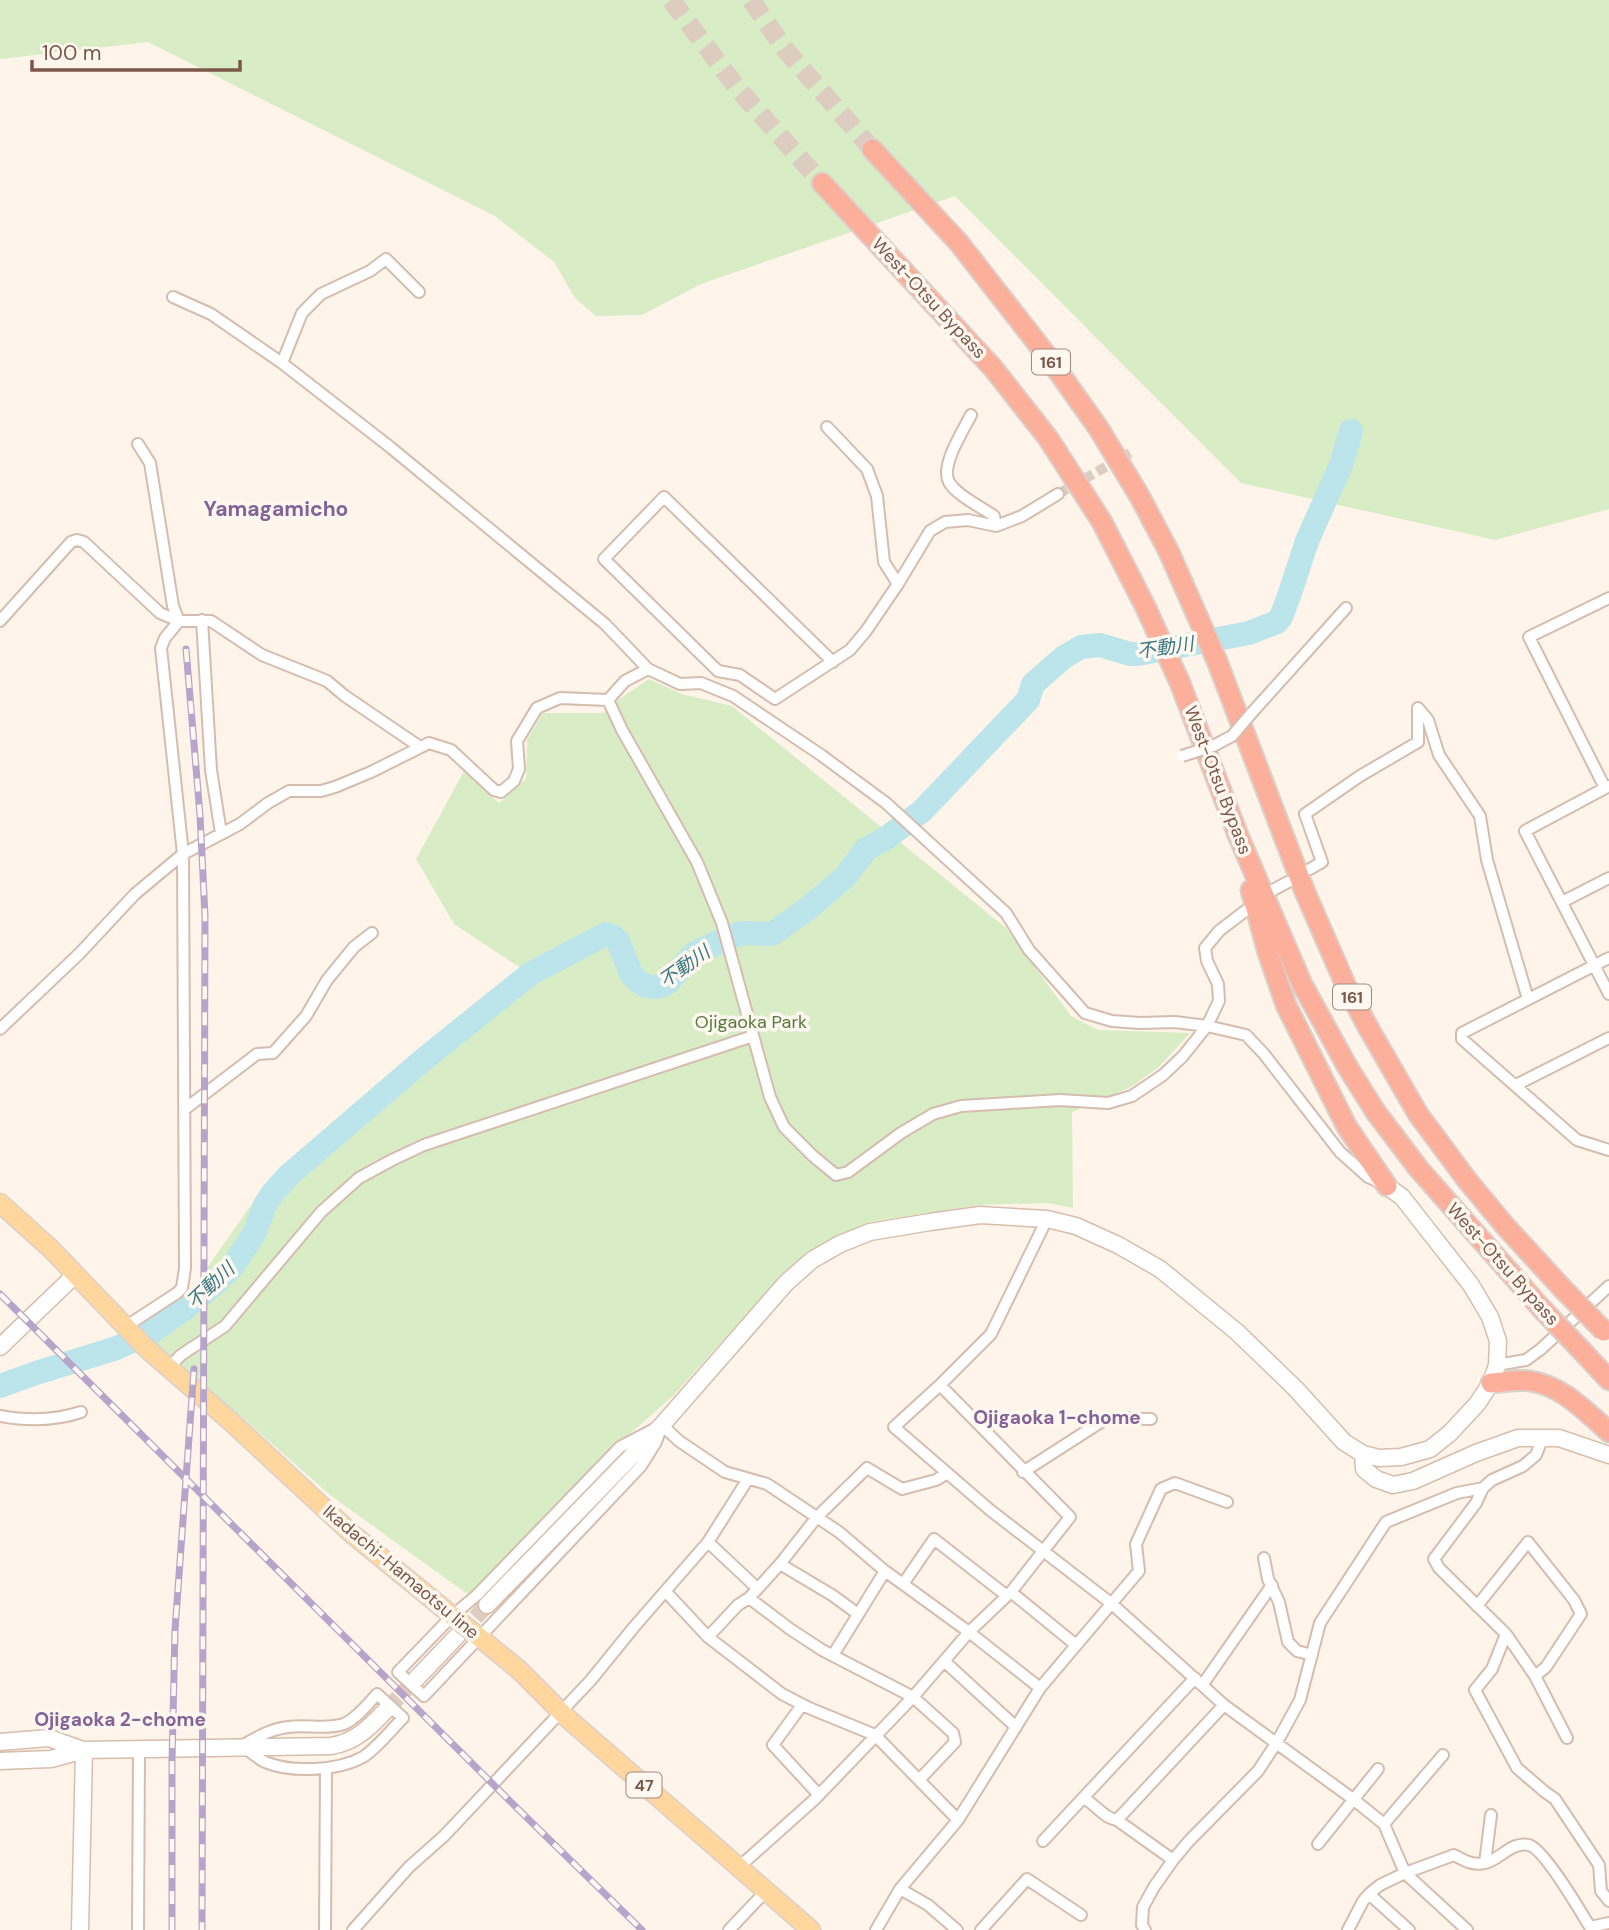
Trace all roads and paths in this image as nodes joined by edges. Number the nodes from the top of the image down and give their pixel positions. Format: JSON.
{"nodes":[{"id":1,"x":872,"y":149,"type":"tunnel mouth"},
{"id":2,"x":822,"y":183,"type":"tunnel mouth"},
{"id":3,"x":419,"y":292,"type":"dead end"},
{"id":4,"x":173,"y":297,"type":"dead end"},
{"id":5,"x":282,"y":363,"type":"junction"},
{"id":6,"x":971,"y":415,"type":"dead end"},
{"id":7,"x":827,"y":427,"type":"dead end"},
{"id":8,"x":138,"y":444,"type":"dead end"},
{"id":9,"x":1058,"y":494,"type":"tunnel mouth"},
{"id":10,"x":996,"y":526,"type":"junction"},
{"id":11,"x":898,"y":584,"type":"junction"},
{"id":12,"x":1609,"y":598,"type":"edge"},
{"id":13,"x":1346,"y":608,"type":"dead end"},
{"id":14,"x":202,"y":620,"type":"junction"},
{"id":15,"x":0,"y":621,"type":"edge"},
{"id":16,"x":179,"y":621,"type":"junction"},
{"id":17,"x":833,"y":662,"type":"junction"},
{"id":18,"x":712,"y":665,"type":"junction"},
{"id":19,"x":648,"y":669,"type":"junction"},
{"id":20,"x":701,"y":684,"type":"junction"},
{"id":21,"x":608,"y":700,"type":"junction"},
{"id":22,"x":420,"y":747,"type":"junction"},
{"id":23,"x":1182,"y":756,"type":"dead end"},
{"id":24,"x":1607,"y":787,"type":"edge"},
{"id":25,"x":221,"y":833,"type":"junction"},
{"id":26,"x":1238,"y":835,"type":"junction"},
{"id":27,"x":183,"y":854,"type":"junction"},
{"id":28,"x":1310,"y":869,"type":"dead end"},
{"id":29,"x":1609,"y":878,"type":"edge"},
{"id":30,"x":1288,"y":882,"type":"dead end"},
{"id":31,"x":1273,"y":890,"type":"dead end"},
{"id":32,"x":1562,"y":902,"type":"junction"},
{"id":33,"x":1245,"y":911,"type":"dead end"},
{"id":34,"x":372,"y":933,"type":"dead end"},
{"id":35,"x":1609,"y":958,"type":"edge"},
{"id":36,"x":1594,"y":966,"type":"junction"},
{"id":37,"x":1609,"y":994,"type":"edge"},
{"id":38,"x":1528,"y":999,"type":"junction"},
{"id":39,"x":1207,"y":1026,"type":"junction"},
{"id":40,"x":0,"y":1029,"type":"edge"},
{"id":41,"x":753,"y":1036,"type":"junction"},
{"id":42,"x":1609,"y":1038,"type":"edge"},
{"id":43,"x":1516,"y":1085,"type":"junction"},
{"id":44,"x":185,"y":1109,"type":"junction"},
{"id":45,"x":1609,"y":1150,"type":"edge"},
{"id":46,"x":1387,"y":1186,"type":"junction"},
{"id":47,"x":0,"y":1203,"type":"edge"},
{"id":48,"x":1047,"y":1219,"type":"junction"},
{"id":49,"x":75,"y":1275,"type":"junction"},
{"id":50,"x":1609,"y":1286,"type":"edge"},
{"id":51,"x":126,"y":1328,"type":"junction"},
{"id":52,"x":1607,"y":1333,"type":"edge"},
{"id":53,"x":0,"y":1347,"type":"edge"},
{"id":54,"x":169,"y":1368,"type":"junction"},
{"id":55,"x":1494,"y":1374,"type":"junction"},
{"id":56,"x":1609,"y":1380,"type":"edge"},
{"id":57,"x":940,"y":1385,"type":"junction"},
{"id":58,"x":81,"y":1412,"type":"dead end"},
{"id":59,"x":0,"y":1416,"type":"edge"},
{"id":60,"x":1151,"y":1419,"type":"dead end"},
{"id":61,"x":662,"y":1425,"type":"junction"},
{"id":62,"x":1609,"y":1432,"type":"edge"},
{"id":63,"x":1544,"y":1437,"type":"junction"},
{"id":64,"x":1363,"y":1454,"type":"junction"},
{"id":65,"x":1609,"y":1455,"type":"edge"},
{"id":66,"x":1023,"y":1472,"type":"junction"},
{"id":67,"x":946,"y":1474,"type":"junction"},
{"id":68,"x":748,"y":1479,"type":"junction"},
{"id":69,"x":1483,"y":1488,"type":"junction"},
{"id":70,"x":1227,"y":1502,"type":"dead end"},
{"id":71,"x":817,"y":1517,"type":"junction"},
{"id":72,"x":708,"y":1542,"type":"junction"},
{"id":73,"x":1043,"y":1550,"type":"junction"},
{"id":74,"x":1264,"y":1558,"type":"dead end"},
{"id":75,"x":780,"y":1564,"type":"junction"},
{"id":76,"x":885,"y":1571,"type":"junction"},
{"id":77,"x":903,"y":1584,"type":"junction"},
{"id":78,"x":1272,"y":1585,"type":"junction"},
{"id":79,"x":757,"y":1588,"type":"junction"},
{"id":80,"x":666,"y":1592,"type":"junction"},
{"id":81,"x":1009,"y":1594,"type":"junction"},
{"id":82,"x":748,"y":1598,"type":"junction"},
{"id":83,"x":1112,"y":1604,"type":"junction"},
{"id":84,"x":487,"y":1605,"type":"tunnel mouth"},
{"id":85,"x":1477,"y":1606,"type":"junction"},
{"id":86,"x":858,"y":1614,"type":"junction"},
{"id":87,"x":464,"y":1629,"type":"junction"},
{"id":88,"x":969,"y":1632,"type":"junction"},
{"id":89,"x":1506,"y":1634,"type":"junction"},
{"id":90,"x":708,"y":1637,"type":"junction"},
{"id":91,"x":1076,"y":1646,"type":"junction"},
{"id":92,"x":833,"y":1655,"type":"junction"},
{"id":93,"x":1312,"y":1655,"type":"junction"},
{"id":94,"x":944,"y":1661,"type":"junction"},
{"id":95,"x":1535,"y":1676,"type":"junction"},
{"id":96,"x":416,"y":1679,"type":"tunnel mouth"},
{"id":97,"x":1199,"y":1681,"type":"junction"},
{"id":98,"x":1040,"y":1688,"type":"junction"},
{"id":99,"x":913,"y":1697,"type":"junction"},
{"id":100,"x":803,"y":1704,"type":"junction"},
{"id":101,"x":1224,"y":1705,"type":"junction"},
{"id":102,"x":387,"y":1709,"type":"tunnel mouth"},
{"id":103,"x":561,"y":1712,"type":"junction"},
{"id":104,"x":1016,"y":1727,"type":"junction"},
{"id":105,"x":875,"y":1735,"type":"junction"},
{"id":106,"x":1567,"y":1738,"type":"dead end"},
{"id":107,"x":0,"y":1742,"type":"edge"},
{"id":108,"x":1277,"y":1742,"type":"junction"},
{"id":109,"x":242,"y":1746,"type":"junction"},
{"id":110,"x":139,"y":1749,"type":"junction"},
{"id":111,"x":84,"y":1750,"type":"junction"},
{"id":112,"x":1443,"y":1755,"type":"dead end"},
{"id":113,"x":0,"y":1761,"type":"edge"},
{"id":114,"x":326,"y":1768,"type":"junction"},
{"id":115,"x":1378,"y":1769,"type":"dead end"},
{"id":116,"x":919,"y":1780,"type":"junction"},
{"id":117,"x":819,"y":1795,"type":"junction"},
{"id":118,"x":1083,"y":1798,"type":"junction"},
{"id":119,"x":1353,"y":1799,"type":"junction"},
{"id":120,"x":1491,"y":1815,"type":"dead end"},
{"id":121,"x":958,"y":1820,"type":"junction"},
{"id":122,"x":1117,"y":1820,"type":"junction"},
{"id":123,"x":1384,"y":1824,"type":"junction"},
{"id":124,"x":1043,"y":1842,"type":"dead end"},
{"id":125,"x":1318,"y":1844,"type":"dead end"},
{"id":126,"x":1172,"y":1860,"type":"junction"},
{"id":127,"x":1485,"y":1863,"type":"junction"},
{"id":128,"x":739,"y":1867,"type":"junction"},
{"id":129,"x":1405,"y":1873,"type":"junction"},
{"id":130,"x":900,"y":1889,"type":"junction"},
{"id":131,"x":766,"y":1891,"type":"junction"},
{"id":132,"x":1369,"y":1894,"type":"junction"},
{"id":133,"x":1609,"y":1901,"type":"edge"},
{"id":134,"x":1081,"y":1916,"type":"dead end"},
{"id":135,"x":1609,"y":1923,"type":"edge"},
{"id":136,"x":1588,"y":1929,"type":"edge"},
{"id":137,"x":80,"y":1930,"type":"edge"},
{"id":138,"x":138,"y":1930,"type":"edge"},
{"id":139,"x":325,"y":1930,"type":"edge"},
{"id":140,"x":353,"y":1930,"type":"edge"},
{"id":141,"x":729,"y":1930,"type":"edge"},
{"id":142,"x":811,"y":1930,"type":"edge"},
{"id":143,"x":876,"y":1930,"type":"edge"},
{"id":144,"x":957,"y":1930,"type":"edge"},
{"id":145,"x":981,"y":1930,"type":"edge"},
{"id":146,"x":1145,"y":1930,"type":"edge"},
{"id":147,"x":1348,"y":1930,"type":"edge"},
{"id":148,"x":1409,"y":1930,"type":"edge"},
{"id":149,"x":1467,"y":1930,"type":"edge"}],
"edges":[{"from":1,"to":52,"type":"highway","name":"West-Otsu Bypass","number":"161","bridge":true},
{"from":2,"to":26,"type":"highway","name":"West-Otsu Bypass","number":"161"},
{"from":3,"to":5,"type":"street"},
{"from":4,"to":5,"type":"street"},
{"from":5,"to":19,"type":"street"},
{"from":6,"to":10,"type":"street"},
{"from":7,"to":11,"type":"street"},
{"from":8,"to":16,"type":"street"},
{"from":9,"to":10,"type":"street"},
{"from":10,"to":11,"type":"street"},
{"from":11,"to":17,"type":"street"},
{"from":12,"to":24,"type":"street"},
{"from":13,"to":23,"type":"street","bridge":true},
{"from":14,"to":16,"type":"street"},
{"from":14,"to":22,"type":"street"},
{"from":14,"to":25,"type":"street"},
{"from":15,"to":16,"type":"street"},
{"from":16,"to":27,"type":"street"},
{"from":17,"to":18,"type":"street"},
{"from":17,"to":18,"type":"street"},
{"from":18,"to":20,"type":"street"},
{"from":19,"to":20,"type":"street"},
{"from":19,"to":21,"type":"street"},
{"from":20,"to":39,"type":"street"},
{"from":21,"to":22,"type":"street"},
{"from":21,"to":41,"type":"street"},
{"from":22,"to":25,"type":"street"},
{"from":24,"to":32,"type":"street"},
{"from":25,"to":27,"type":"street"},
{"from":26,"to":46,"type":"highway"},
{"from":26,"to":56,"type":"highway","name":"West-Otsu Bypass","number":"161","bridge":true},
{"from":27,"to":40,"type":"street"},
{"from":27,"to":44,"type":"street"},
{"from":28,"to":38,"type":"street"},
{"from":29,"to":32,"type":"street"},
{"from":30,"to":31,"type":"street"},
{"from":32,"to":36,"type":"street"},
{"from":33,"to":39,"type":"street"},
{"from":34,"to":44,"type":"street"},
{"from":35,"to":36,"type":"street"},
{"from":36,"to":37,"type":"street"},
{"from":36,"to":38,"type":"street"},
{"from":38,"to":43,"type":"street"},
{"from":39,"to":41,"type":"street"},
{"from":39,"to":46,"type":"street"},
{"from":41,"to":54,"type":"street"},
{"from":42,"to":43,"type":"street"},
{"from":43,"to":45,"type":"street"},
{"from":44,"to":51,"type":"street"},
{"from":46,"to":55,"type":"street"},
{"from":47,"to":49,"type":"main road","name":"Ikadachi-Hamaotsu line","number":"47"},
{"from":48,"to":57,"type":"street"},
{"from":48,"to":61,"type":"street"},
{"from":48,"to":64,"type":"street"},
{"from":49,"to":51,"type":"main road","name":"Ikadachi-Hamaotsu line","number":"47"},
{"from":49,"to":53,"type":"street"},
{"from":50,"to":55,"type":"street"},
{"from":51,"to":54,"type":"main road","name":"Ikadachi-Hamaotsu line","number":"47"},
{"from":54,"to":87,"type":"main road","name":"Ikadachi-Hamaotsu line","number":"47"},
{"from":55,"to":62,"type":"highway"},
{"from":55,"to":64,"type":"street"},
{"from":57,"to":66,"type":"street"},
{"from":57,"to":67,"type":"street"},
{"from":58,"to":59,"type":"street"},
{"from":60,"to":66,"type":"street"},
{"from":61,"to":68,"type":"street"},
{"from":61,"to":84,"type":"street"},
{"from":61,"to":87,"type":"street"},
{"from":61,"to":87,"type":"street"},
{"from":63,"to":64,"type":"street"},
{"from":63,"to":65,"type":"street"},
{"from":63,"to":69,"type":"street"},
{"from":66,"to":73,"type":"street"},
{"from":67,"to":71,"type":"street"},
{"from":67,"to":73,"type":"street"},
{"from":68,"to":71,"type":"street"},
{"from":68,"to":72,"type":"street"},
{"from":69,"to":85,"type":"street"},
{"from":69,"to":93,"type":"street"},
{"from":70,"to":83,"type":"street"},
{"from":71,"to":75,"type":"street"},
{"from":71,"to":76,"type":"street"},
{"from":72,"to":79,"type":"street"},
{"from":72,"to":80,"type":"street"},
{"from":73,"to":81,"type":"street"},
{"from":73,"to":83,"type":"street"},
{"from":74,"to":78,"type":"street"},
{"from":75,"to":79,"type":"street"},
{"from":75,"to":86,"type":"street"},
{"from":76,"to":77,"type":"street"},
{"from":76,"to":86,"type":"street"},
{"from":77,"to":81,"type":"street"},
{"from":77,"to":88,"type":"street"},
{"from":78,"to":93,"type":"street"},
{"from":78,"to":97,"type":"street"},
{"from":79,"to":82,"type":"street"},
{"from":80,"to":90,"type":"street"},
{"from":80,"to":103,"type":"street"},
{"from":81,"to":88,"type":"street"},
{"from":81,"to":91,"type":"street"},
{"from":82,"to":90,"type":"street"},
{"from":82,"to":92,"type":"street"},
{"from":83,"to":91,"type":"street"},
{"from":83,"to":97,"type":"street"},
{"from":85,"to":89,"type":"street"},
{"from":85,"to":95,"type":"street"},
{"from":86,"to":92,"type":"street"},
{"from":87,"to":87,"type":"street"},
{"from":87,"to":96,"type":"street"},
{"from":87,"to":103,"type":"main road","name":"Ikadachi-Hamaotsu line","number":"47"},
{"from":88,"to":94,"type":"street"},
{"from":88,"to":98,"type":"street"},
{"from":89,"to":95,"type":"street"},
{"from":89,"to":133,"type":"street"},
{"from":90,"to":100,"type":"street"},
{"from":91,"to":98,"type":"street"},
{"from":92,"to":99,"type":"street"},
{"from":93,"to":108,"type":"street"},
{"from":94,"to":99,"type":"street"},
{"from":94,"to":104,"type":"street"},
{"from":95,"to":106,"type":"street"},
{"from":97,"to":101,"type":"street"},
{"from":97,"to":118,"type":"street"},
{"from":98,"to":104,"type":"street"},
{"from":99,"to":105,"type":"street"},
{"from":99,"to":116,"type":"street"},
{"from":100,"to":105,"type":"street"},
{"from":100,"to":117,"type":"street"},
{"from":101,"to":108,"type":"street"},
{"from":101,"to":122,"type":"street"},
{"from":102,"to":109,"type":"street"},
{"from":103,"to":128,"type":"main road","name":"Ikadachi-Hamaotsu line","number":"47"},
{"from":103,"to":140,"type":"street"},
{"from":104,"to":121,"type":"street"},
{"from":105,"to":116,"type":"street"},
{"from":105,"to":117,"type":"street"},
{"from":107,"to":111,"type":"street"},
{"from":108,"to":119,"type":"street"},
{"from":108,"to":126,"type":"street"},
{"from":109,"to":110,"type":"street"},
{"from":109,"to":114,"type":"street"},
{"from":109,"to":114,"type":"street"},
{"from":110,"to":111,"type":"street"},
{"from":110,"to":138,"type":"street"},
{"from":111,"to":113,"type":"street"},
{"from":111,"to":137,"type":"street"},
{"from":112,"to":123,"type":"street"},
{"from":114,"to":139,"type":"street"},
{"from":115,"to":119,"type":"street"},
{"from":116,"to":121,"type":"street"},
{"from":117,"to":128,"type":"street"},
{"from":118,"to":122,"type":"street"},
{"from":118,"to":124,"type":"street"},
{"from":119,"to":123,"type":"street"},
{"from":119,"to":125,"type":"street"},
{"from":120,"to":127,"type":"street"},
{"from":121,"to":130,"type":"street"},
{"from":122,"to":126,"type":"street"},
{"from":123,"to":129,"type":"street"},
{"from":126,"to":146,"type":"street"},
{"from":127,"to":129,"type":"street"},
{"from":127,"to":136,"type":"street"},
{"from":128,"to":131,"type":"main road","name":"Ikadachi-Hamaotsu line","number":"47"},
{"from":129,"to":132,"type":"street"},
{"from":129,"to":149,"type":"street"},
{"from":130,"to":143,"type":"street"},
{"from":130,"to":144,"type":"street"},
{"from":131,"to":141,"type":"street"},
{"from":131,"to":142,"type":"main road","name":"Ikadachi-Hamaotsu line","number":"47"},
{"from":132,"to":147,"type":"street"},
{"from":132,"to":148,"type":"street"},
{"from":134,"to":145,"type":"street"},
{"from":135,"to":136,"type":"street"}]}
